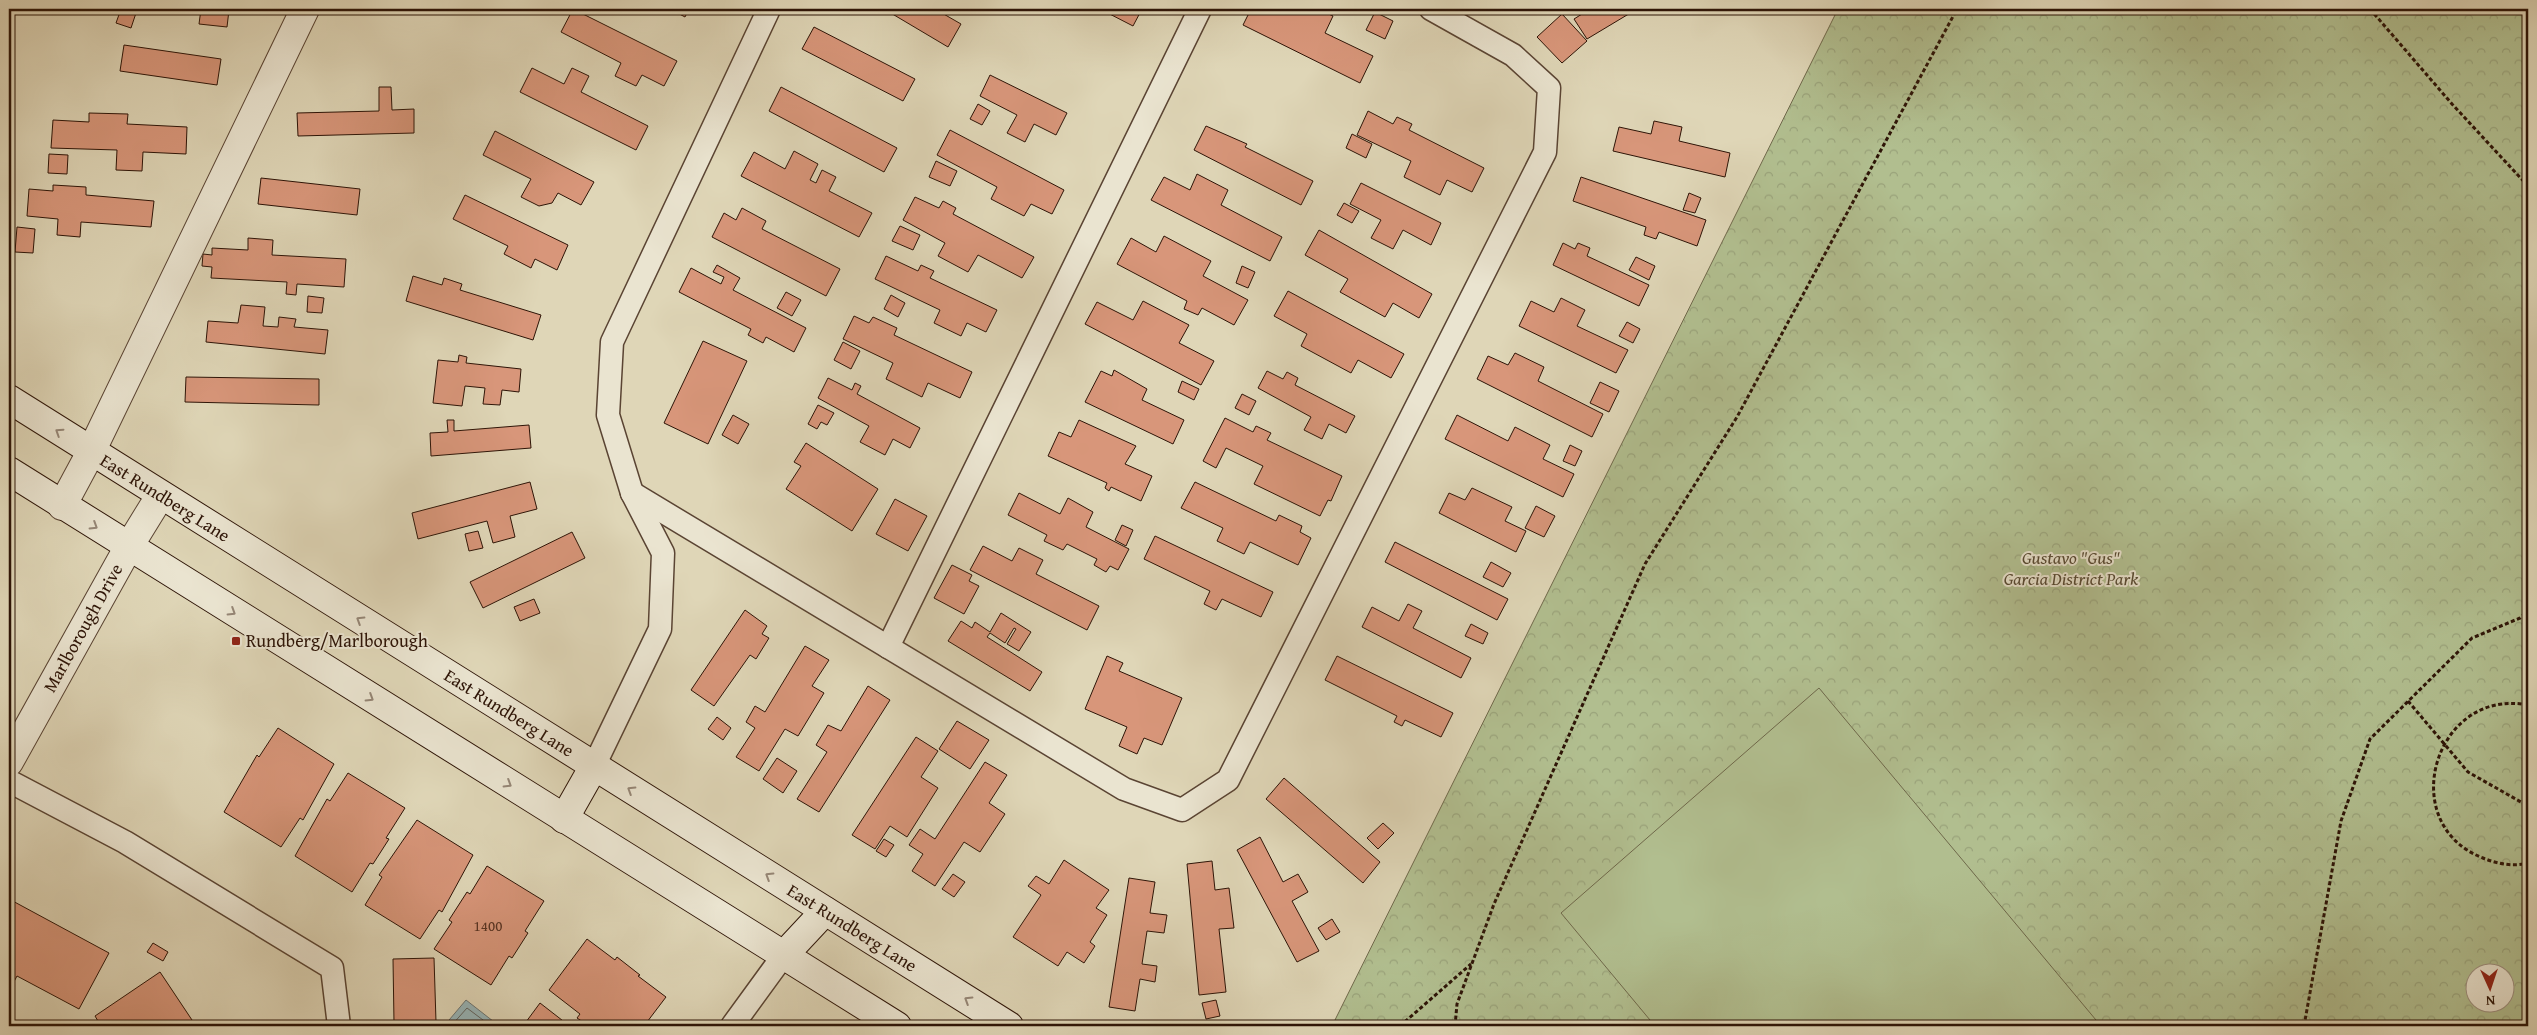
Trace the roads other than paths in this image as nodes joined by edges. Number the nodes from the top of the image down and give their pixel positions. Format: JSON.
{"nodes":[{"id":1,"x":305,"y":9,"type":"edge"},
{"id":2,"x":769,"y":9,"type":"edge"},
{"id":3,"x":1200,"y":9,"type":"edge"},
{"id":4,"x":1431,"y":9,"type":"edge"},
{"id":5,"x":9,"y":399,"type":"edge"},
{"id":6,"x":91,"y":452,"type":"junction"},
{"id":7,"x":9,"y":471,"type":"edge"},
{"id":8,"x":632,"y":493,"type":"junction"},
{"id":9,"x":160,"y":496,"type":"junction"},
{"id":10,"x":62,"y":506,"type":"junction"},
{"id":11,"x":128,"y":548,"type":"junction"},
{"id":12,"x":888,"y":647,"type":"junction"},
{"id":13,"x":9,"y":762,"type":"edge"},
{"id":14,"x":594,"y":766,"type":"junction"},
{"id":15,"x":9,"y":781,"type":"edge"},
{"id":16,"x":564,"y":819,"type":"junction"},
{"id":17,"x":825,"y":911,"type":"junction"},
{"id":18,"x":783,"y":956,"type":"junction"},
{"id":19,"x":339,"y":1026,"type":"edge"},
{"id":20,"x":732,"y":1026,"type":"edge"},
{"id":21,"x":897,"y":1026,"type":"edge"},
{"id":22,"x":1009,"y":1026,"type":"edge"}],
"edges":[{"from":1,"to":6,"type":"main road"},
{"from":2,"to":8,"type":"lane"},
{"from":3,"to":12,"type":"lane"},
{"from":4,"to":12,"type":"lane"},
{"from":6,"to":5,"type":"main road","name":"East Rundberg Lane","one_way":true},
{"from":6,"to":9,"type":"main road","name":"East Rundberg Lane"},
{"from":6,"to":10,"type":"main road"},
{"from":7,"to":10,"type":"main road"},
{"from":8,"to":12,"type":"lane"},
{"from":8,"to":14,"type":"lane"},
{"from":9,"to":11,"type":"main road","name":"Marlborough Drive"},
{"from":14,"to":9,"type":"main road","name":"East Rundberg Lane","one_way":true},
{"from":10,"to":11,"type":"main road","one_way":true},
{"from":11,"to":13,"type":"main road","name":"Marlborough Drive"},
{"from":11,"to":16,"type":"main road","one_way":true},
{"from":14,"to":16,"type":"main road"},
{"from":17,"to":14,"type":"main road","name":"East Rundberg Lane","one_way":true},
{"from":15,"to":19,"type":"lane"},
{"from":16,"to":18,"type":"main road"},
{"from":17,"to":18,"type":"main road"},
{"from":22,"to":17,"type":"main road","name":"East Rundberg Lane","one_way":true},
{"from":18,"to":20,"type":"lane"},
{"from":18,"to":21,"type":"main road"}]}
